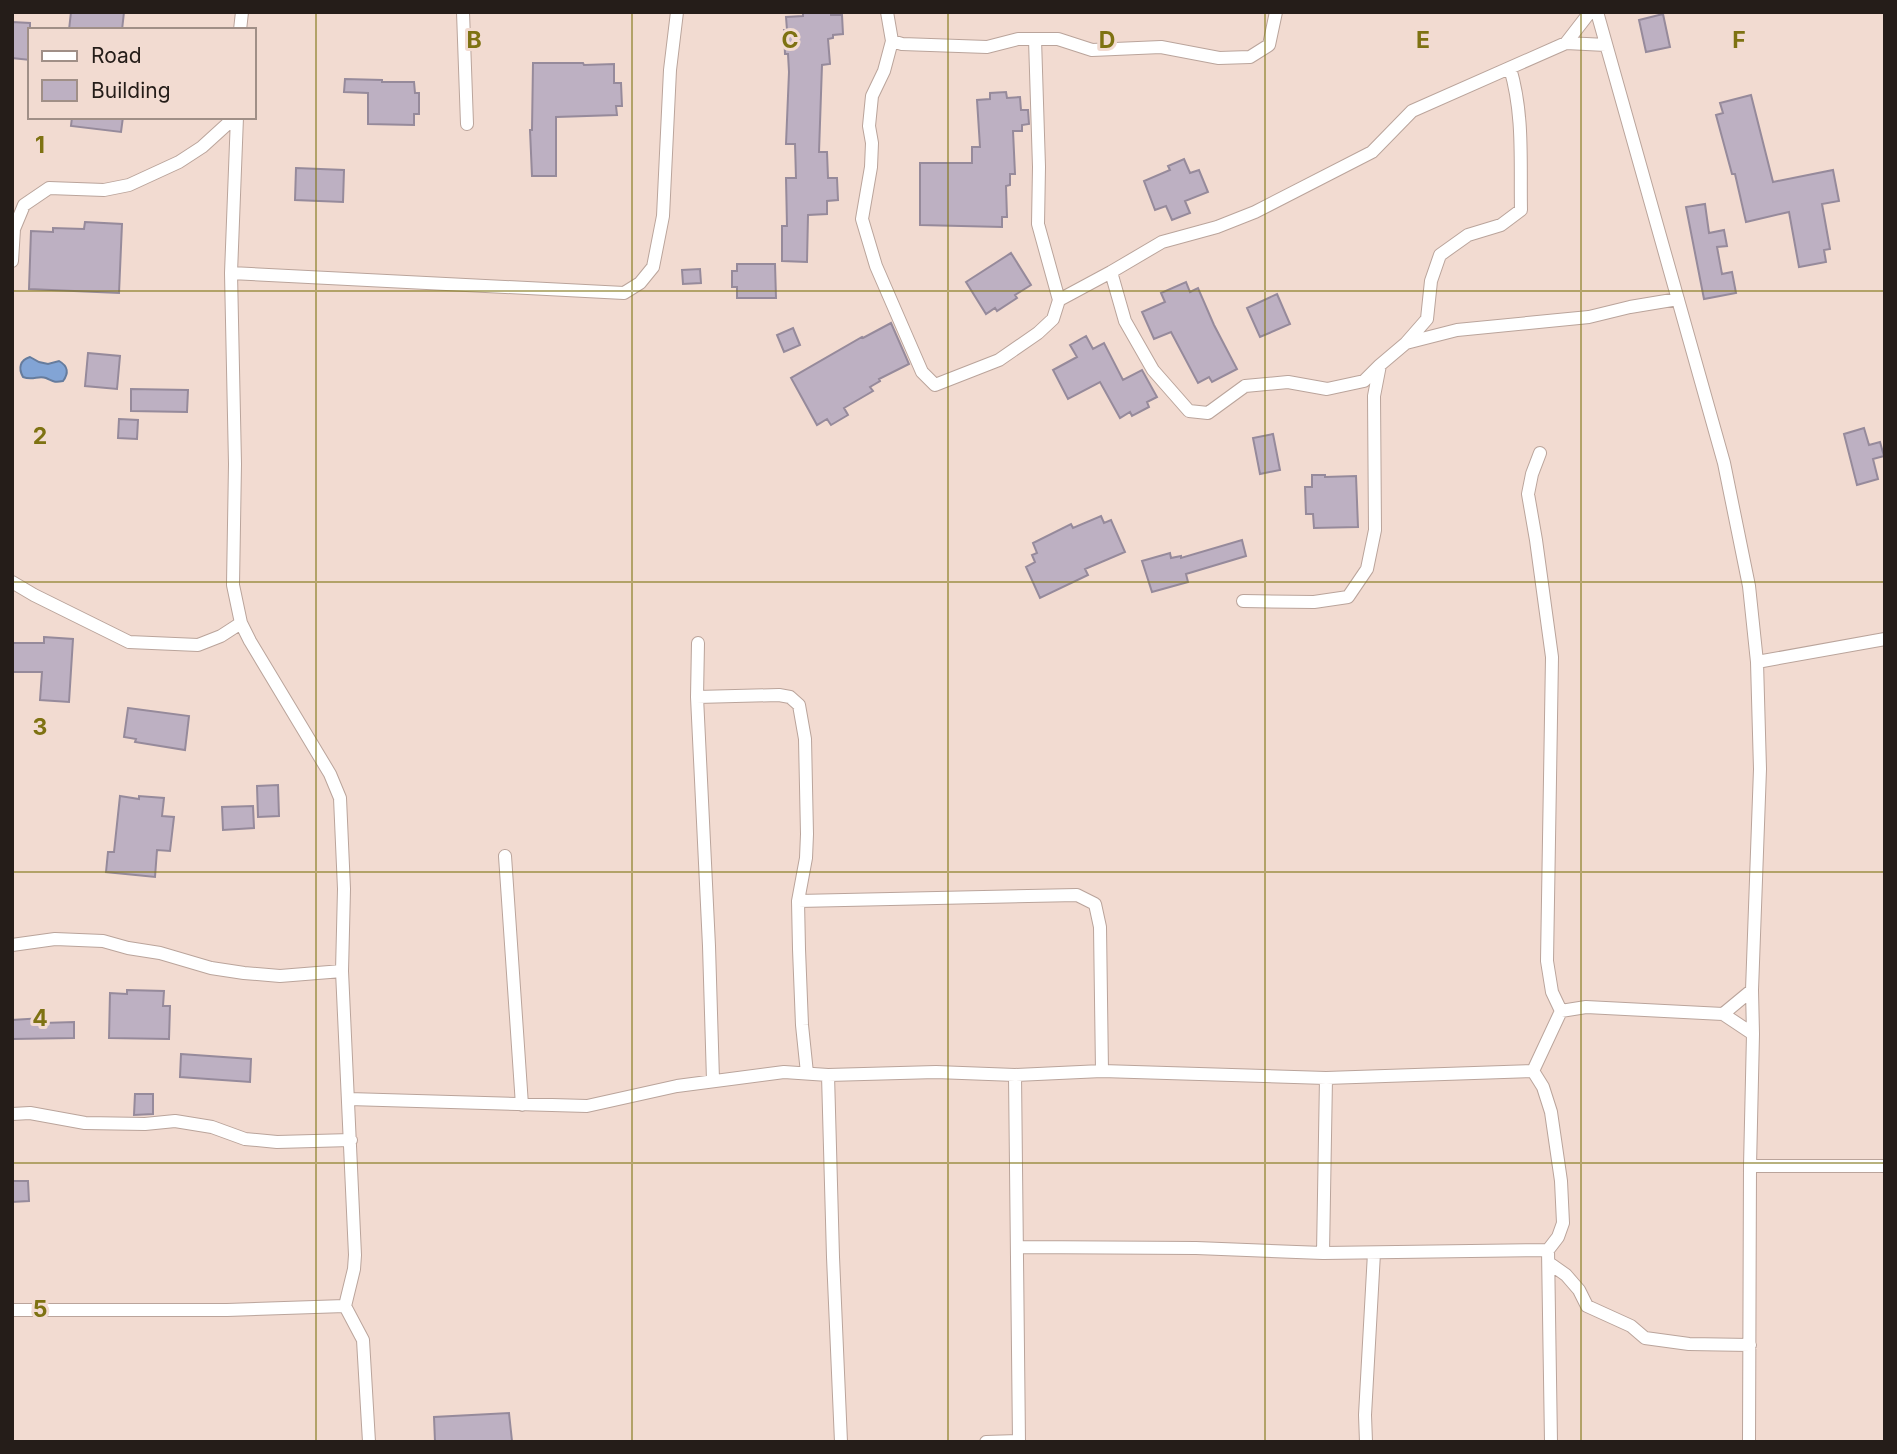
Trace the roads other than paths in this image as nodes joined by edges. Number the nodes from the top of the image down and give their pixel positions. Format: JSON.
{"nodes":[{"id":1,"x":463,"y":12,"type":"edge"},
{"id":2,"x":677,"y":12,"type":"edge"},
{"id":3,"x":887,"y":12,"type":"edge"},
{"id":4,"x":1276,"y":12,"type":"edge"},
{"id":5,"x":1590,"y":12,"type":"edge"},
{"id":6,"x":1597,"y":12,"type":"edge"},
{"id":7,"x":1035,"y":39,"type":"junction"},
{"id":8,"x":891,"y":41,"type":"junction"},
{"id":9,"x":1566,"y":43,"type":"junction"},
{"id":10,"x":1606,"y":45,"type":"junction"},
{"id":11,"x":1510,"y":68,"type":"junction"},
{"id":12,"x":234,"y":119,"type":"edge"},
{"id":13,"x":236,"y":119,"type":"edge"},
{"id":14,"x":467,"y":124,"type":"dead end"},
{"id":15,"x":12,"y":261,"type":"edge"},
{"id":16,"x":1111,"y":272,"type":"junction"},
{"id":17,"x":231,"y":273,"type":"junction"},
{"id":18,"x":1678,"y":299,"type":"junction"},
{"id":19,"x":1059,"y":300,"type":"junction"},
{"id":20,"x":1406,"y":343,"type":"junction"},
{"id":21,"x":1380,"y":365,"type":"junction"},
{"id":22,"x":1540,"y":453,"type":"dead end"},
{"id":23,"x":12,"y":582,"type":"edge"},
{"id":24,"x":1243,"y":601,"type":"dead end"},
{"id":25,"x":241,"y":623,"type":"junction"},
{"id":26,"x":1885,"y":639,"type":"edge"},
{"id":27,"x":698,"y":643,"type":"dead end"},
{"id":28,"x":1757,"y":662,"type":"junction"},
{"id":29,"x":697,"y":697,"type":"junction"},
{"id":30,"x":505,"y":856,"type":"dead end"},
{"id":31,"x":798,"y":901,"type":"junction"},
{"id":32,"x":12,"y":944,"type":"edge"},
{"id":33,"x":342,"y":971,"type":"junction"},
{"id":34,"x":1752,"y":990,"type":"junction"},
{"id":35,"x":1561,"y":1011,"type":"junction"},
{"id":36,"x":1723,"y":1014,"type":"junction"},
{"id":37,"x":1754,"y":1034,"type":"junction"},
{"id":38,"x":1102,"y":1071,"type":"junction"},
{"id":39,"x":1533,"y":1071,"type":"junction"},
{"id":40,"x":807,"y":1073,"type":"junction"},
{"id":41,"x":828,"y":1075,"type":"junction"},
{"id":42,"x":1015,"y":1075,"type":"junction"},
{"id":43,"x":1326,"y":1078,"type":"junction"},
{"id":44,"x":713,"y":1080,"type":"junction"},
{"id":45,"x":349,"y":1099,"type":"junction"},
{"id":46,"x":522,"y":1105,"type":"junction"},
{"id":47,"x":12,"y":1114,"type":"edge"},
{"id":48,"x":351,"y":1140,"type":"junction"},
{"id":49,"x":1750,"y":1166,"type":"junction"},
{"id":50,"x":1885,"y":1166,"type":"edge"},
{"id":51,"x":1017,"y":1247,"type":"junction"},
{"id":52,"x":1548,"y":1250,"type":"junction"},
{"id":53,"x":1323,"y":1253,"type":"junction"},
{"id":54,"x":1374,"y":1253,"type":"junction"},
{"id":55,"x":1549,"y":1264,"type":"junction"},
{"id":56,"x":345,"y":1306,"type":"junction"},
{"id":57,"x":12,"y":1310,"type":"edge"},
{"id":58,"x":1750,"y":1345,"type":"junction"},
{"id":59,"x":1019,"y":1441,"type":"edge"},
{"id":60,"x":369,"y":1442,"type":"edge"},
{"id":61,"x":841,"y":1442,"type":"edge"},
{"id":62,"x":986,"y":1442,"type":"edge"},
{"id":63,"x":1366,"y":1442,"type":"edge"},
{"id":64,"x":1551,"y":1442,"type":"edge"},
{"id":65,"x":1749,"y":1442,"type":"edge"}],
"edges":[{"from":1,"to":14,"type":"street"},
{"from":2,"to":17,"type":"street"},
{"from":3,"to":8,"type":"street"},
{"from":4,"to":7,"type":"street"},
{"from":5,"to":9,"type":"street"},
{"from":6,"to":10,"type":"street"},
{"from":7,"to":8,"type":"street"},
{"from":7,"to":19,"type":"street"},
{"from":8,"to":19,"type":"street"},
{"from":9,"to":10,"type":"street"},
{"from":9,"to":11,"type":"street"},
{"from":10,"to":18,"type":"street"},
{"from":11,"to":16,"type":"street"},
{"from":11,"to":20,"type":"street"},
{"from":12,"to":15,"type":"street"},
{"from":13,"to":17,"type":"street"},
{"from":16,"to":19,"type":"street"},
{"from":16,"to":21,"type":"street"},
{"from":17,"to":25,"type":"street"},
{"from":18,"to":20,"type":"street"},
{"from":18,"to":28,"type":"street"},
{"from":20,"to":21,"type":"street"},
{"from":21,"to":24,"type":"street"},
{"from":22,"to":35,"type":"street"},
{"from":23,"to":25,"type":"street"},
{"from":25,"to":33,"type":"street"},
{"from":26,"to":28,"type":"street"},
{"from":27,"to":29,"type":"street"},
{"from":28,"to":34,"type":"street"},
{"from":29,"to":31,"type":"street"},
{"from":29,"to":44,"type":"street"},
{"from":30,"to":46,"type":"street"},
{"from":31,"to":38,"type":"street"},
{"from":31,"to":40,"type":"street"},
{"from":32,"to":33,"type":"street"},
{"from":33,"to":45,"type":"street"},
{"from":34,"to":36,"type":"street"},
{"from":34,"to":37,"type":"street"},
{"from":35,"to":36,"type":"street"},
{"from":35,"to":39,"type":"street"},
{"from":36,"to":37,"type":"street"},
{"from":37,"to":49,"type":"street"},
{"from":38,"to":42,"type":"street"},
{"from":38,"to":43,"type":"street"},
{"from":39,"to":43,"type":"street"},
{"from":39,"to":52,"type":"street"},
{"from":40,"to":41,"type":"street"},
{"from":40,"to":44,"type":"street"},
{"from":41,"to":42,"type":"street"},
{"from":41,"to":61,"type":"street"},
{"from":42,"to":51,"type":"street"},
{"from":43,"to":53,"type":"street"},
{"from":44,"to":46,"type":"street"},
{"from":45,"to":46,"type":"street"},
{"from":45,"to":48,"type":"street"},
{"from":47,"to":48,"type":"street"},
{"from":48,"to":56,"type":"street"},
{"from":49,"to":50,"type":"street"},
{"from":49,"to":58,"type":"street"},
{"from":51,"to":53,"type":"street"},
{"from":51,"to":59,"type":"street"},
{"from":52,"to":54,"type":"street"},
{"from":52,"to":55,"type":"street"},
{"from":53,"to":54,"type":"street"},
{"from":54,"to":63,"type":"street"},
{"from":55,"to":58,"type":"street"},
{"from":55,"to":64,"type":"street"},
{"from":56,"to":57,"type":"street"},
{"from":56,"to":60,"type":"street"},
{"from":58,"to":65,"type":"street"},
{"from":59,"to":62,"type":"street"}]}
